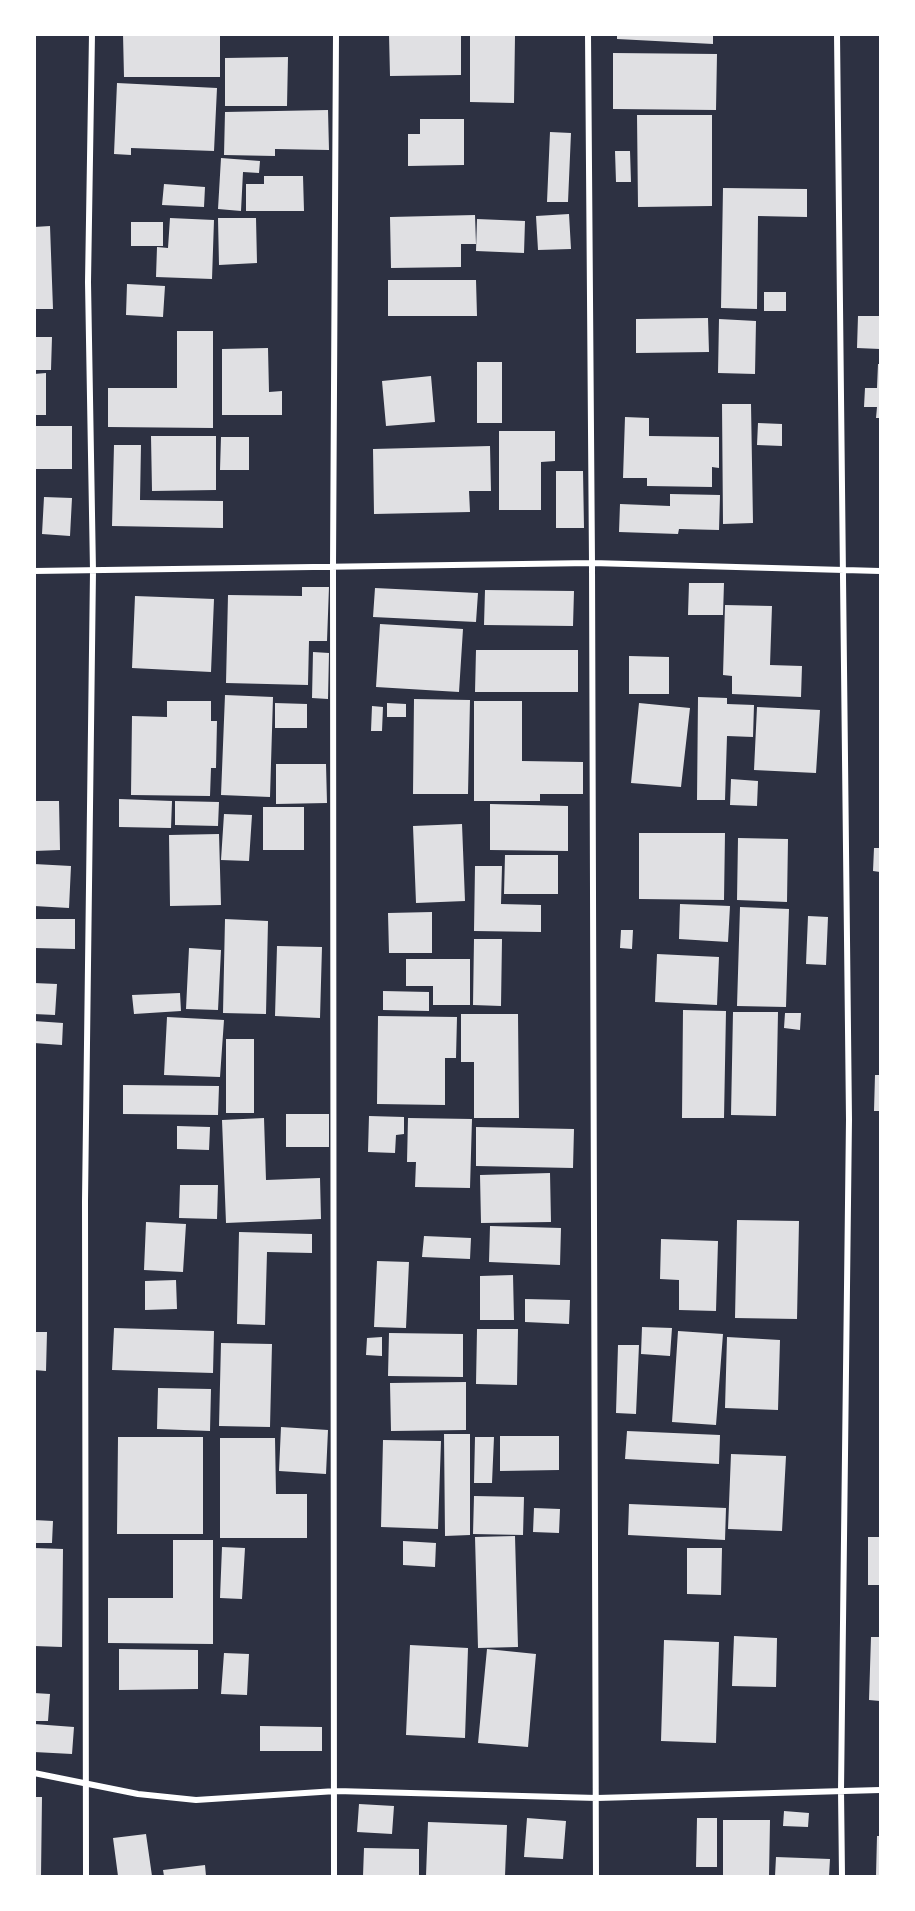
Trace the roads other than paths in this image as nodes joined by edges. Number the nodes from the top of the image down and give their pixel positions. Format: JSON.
{"nodes":[{"id":1,"x":92,"y":34,"type":"edge"},
{"id":2,"x":336,"y":34,"type":"edge"},
{"id":3,"x":588,"y":34,"type":"edge"},
{"id":4,"x":837,"y":34,"type":"edge"},
{"id":5,"x":592,"y":563,"type":"junction"},
{"id":6,"x":333,"y":566,"type":"junction"},
{"id":7,"x":34,"y":571,"type":"edge"},
{"id":8,"x":93,"y":571,"type":"junction"},
{"id":9,"x":844,"y":571,"type":"junction"},
{"id":10,"x":880,"y":571,"type":"edge"},
{"id":11,"x":34,"y":1773,"type":"edge"},
{"id":12,"x":86,"y":1784,"type":"junction"},
{"id":13,"x":841,"y":1790,"type":"junction"},
{"id":14,"x":880,"y":1790,"type":"edge"},
{"id":15,"x":336,"y":1791,"type":"junction"},
{"id":16,"x":597,"y":1798,"type":"junction"},
{"id":17,"x":86,"y":1876,"type":"edge"},
{"id":18,"x":334,"y":1876,"type":"edge"},
{"id":19,"x":596,"y":1876,"type":"edge"},
{"id":20,"x":842,"y":1876,"type":"edge"}],
"edges":[{"from":1,"to":8,"type":"street"},
{"from":2,"to":6,"type":"street"},
{"from":3,"to":5,"type":"street"},
{"from":4,"to":9,"type":"street"},
{"from":5,"to":6,"type":"street"},
{"from":5,"to":9,"type":"street"},
{"from":5,"to":16,"type":"street"},
{"from":6,"to":8,"type":"street"},
{"from":6,"to":15,"type":"street"},
{"from":7,"to":8,"type":"street"},
{"from":8,"to":12,"type":"street"},
{"from":9,"to":10,"type":"street"},
{"from":9,"to":13,"type":"street"},
{"from":11,"to":12,"type":"street"},
{"from":12,"to":15,"type":"street"},
{"from":12,"to":17,"type":"street"},
{"from":13,"to":14,"type":"street"},
{"from":13,"to":16,"type":"street"},
{"from":13,"to":20,"type":"street"},
{"from":15,"to":16,"type":"street"},
{"from":15,"to":18,"type":"street"},
{"from":16,"to":19,"type":"street"}]}
